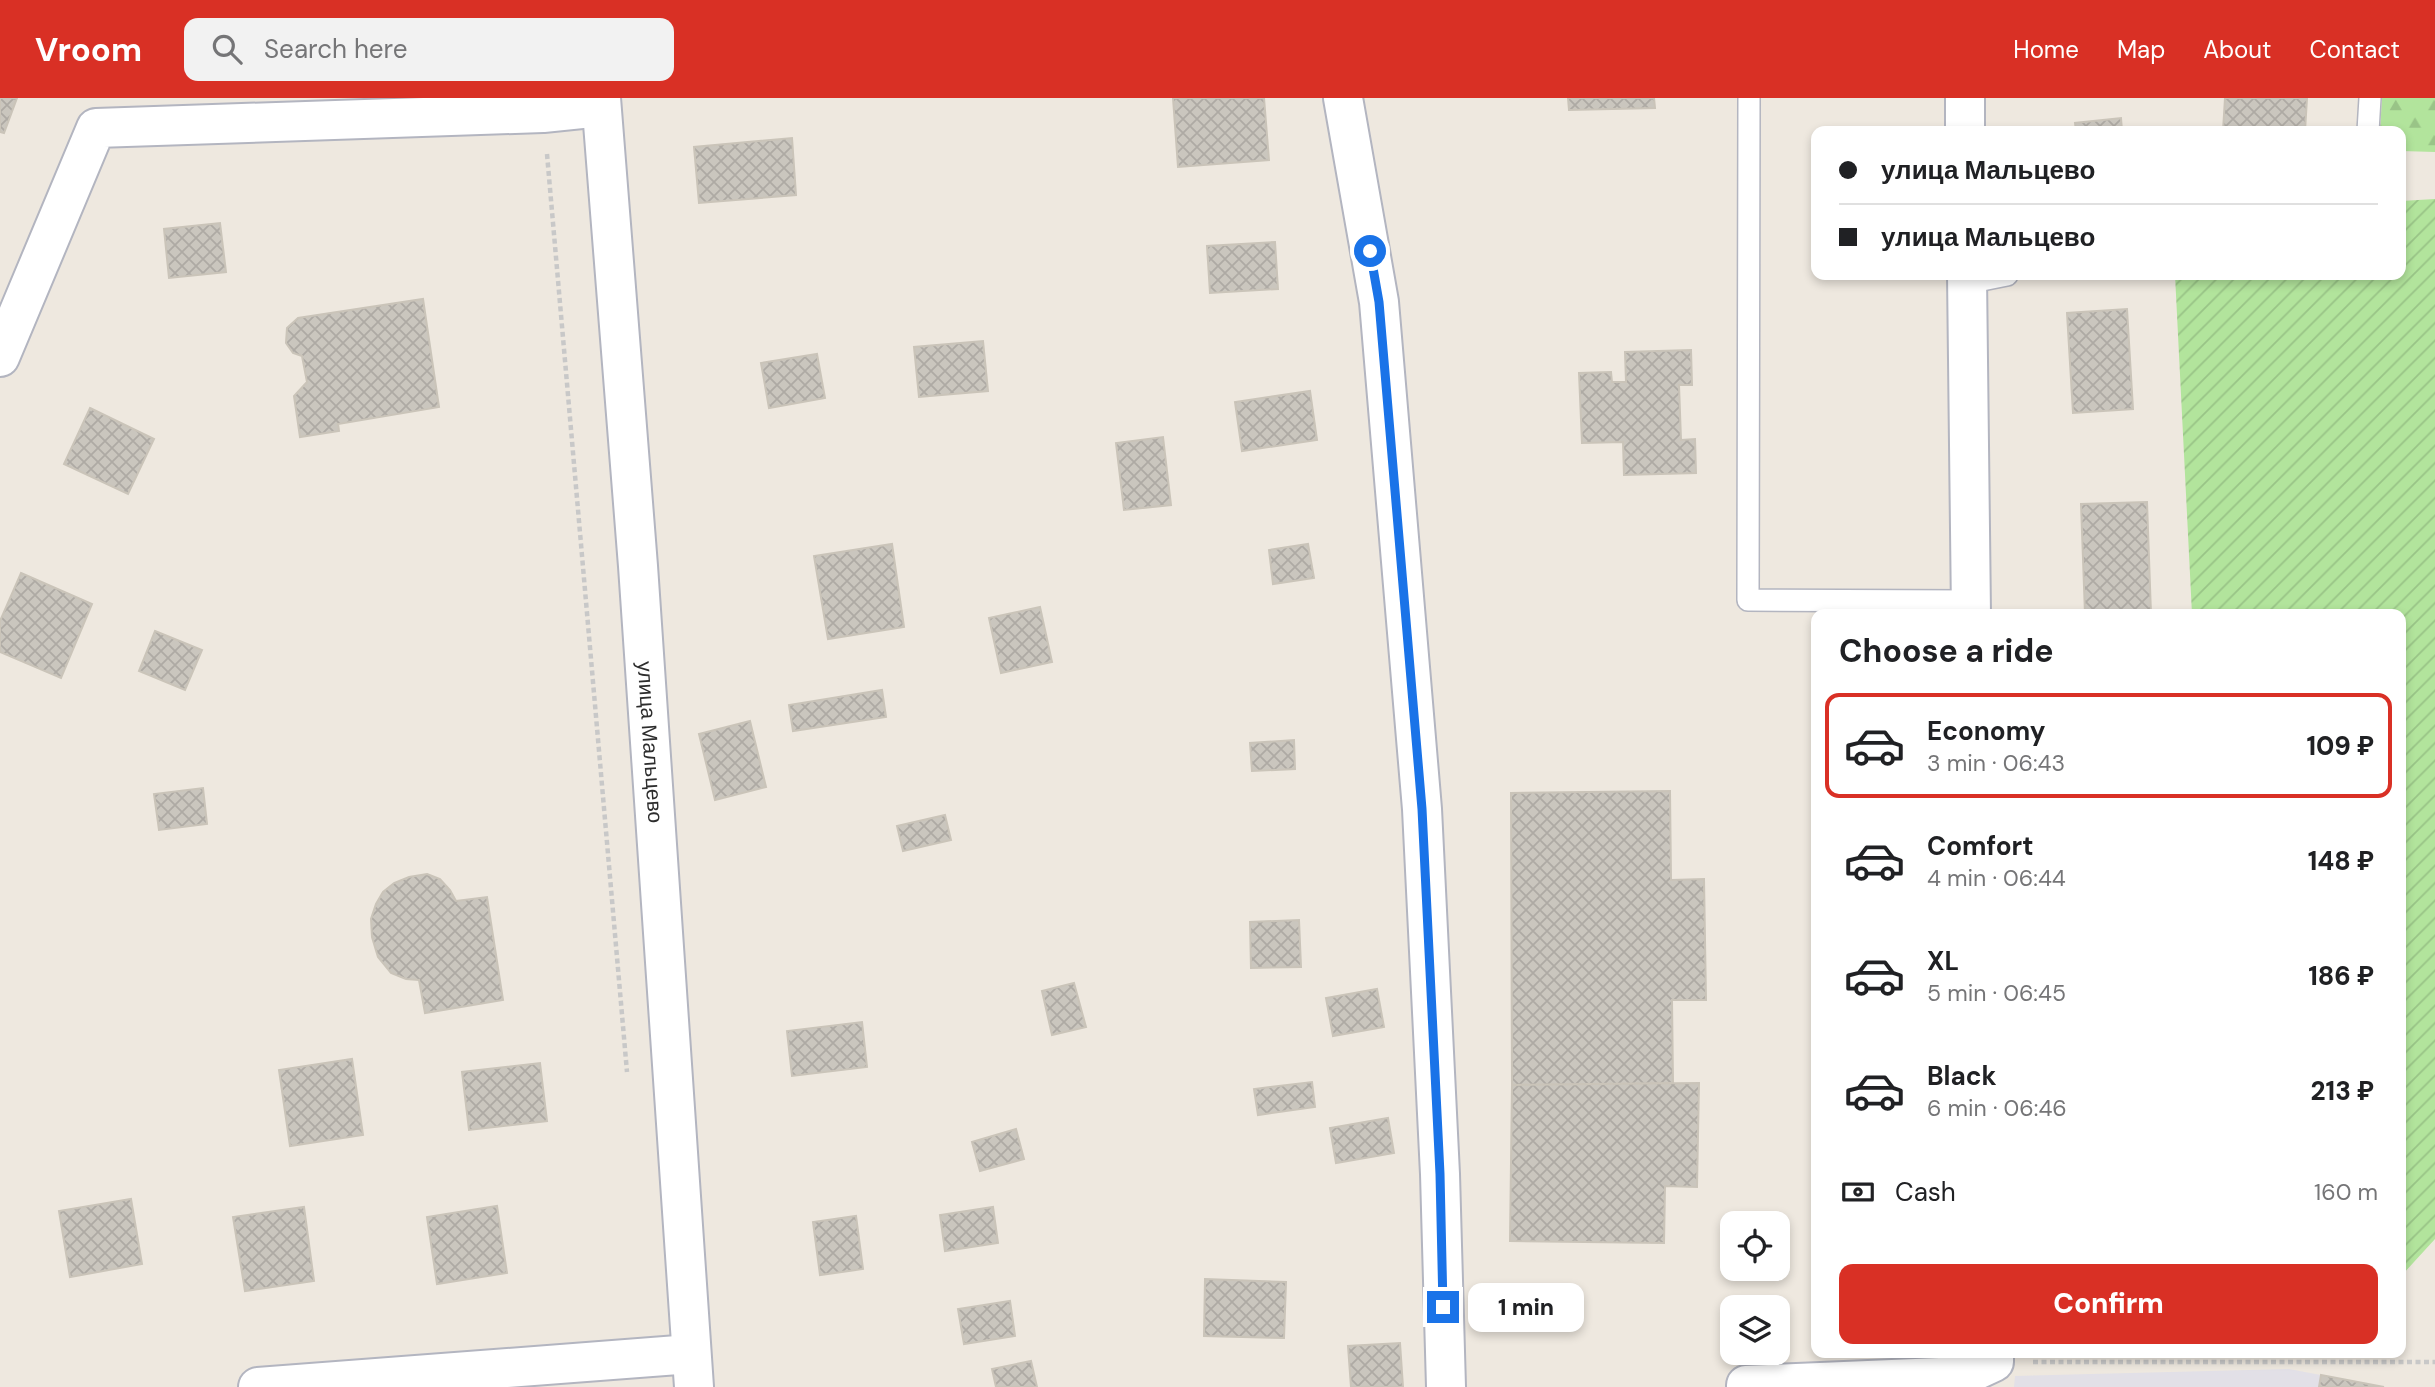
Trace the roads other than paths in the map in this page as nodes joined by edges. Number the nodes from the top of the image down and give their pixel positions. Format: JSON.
{"nodes":[{"id":1,"x":1343,"y":98,"type":"edge"},
{"id":2,"x":1749,"y":98,"type":"edge"},
{"id":3,"x":1965,"y":98,"type":"edge"},
{"id":4,"x":2370,"y":98,"type":"edge"},
{"id":5,"x":601,"y":102,"type":"edge"},
{"id":6,"x":1965,"y":126,"type":"edge"},
{"id":7,"x":2368,"y":126,"type":"edge"},
{"id":8,"x":1967,"y":280,"type":"edge"},
{"id":9,"x":0,"y":357,"type":"edge"},
{"id":10,"x":1971,"y":608,"type":"edge"},
{"id":11,"x":1992,"y":1358,"type":"edge"},
{"id":12,"x":693,"y":1370,"type":"edge"},
{"id":13,"x":258,"y":1387,"type":"edge"},
{"id":14,"x":1446,"y":1387,"type":"edge"},
{"id":15,"x":1746,"y":1387,"type":"edge"}],
"edges":[{"from":1,"to":14,"type":"street"},
{"from":2,"to":10,"type":"lane"},
{"from":3,"to":6,"type":"street"},
{"from":4,"to":7,"type":"lane"},
{"from":5,"to":9,"type":"street"},
{"from":5,"to":12,"type":"street","name":"улица Мальцево"},
{"from":8,"to":10,"type":"street"},
{"from":11,"to":15,"type":"street"},
{"from":12,"to":13,"type":"street"}]}
